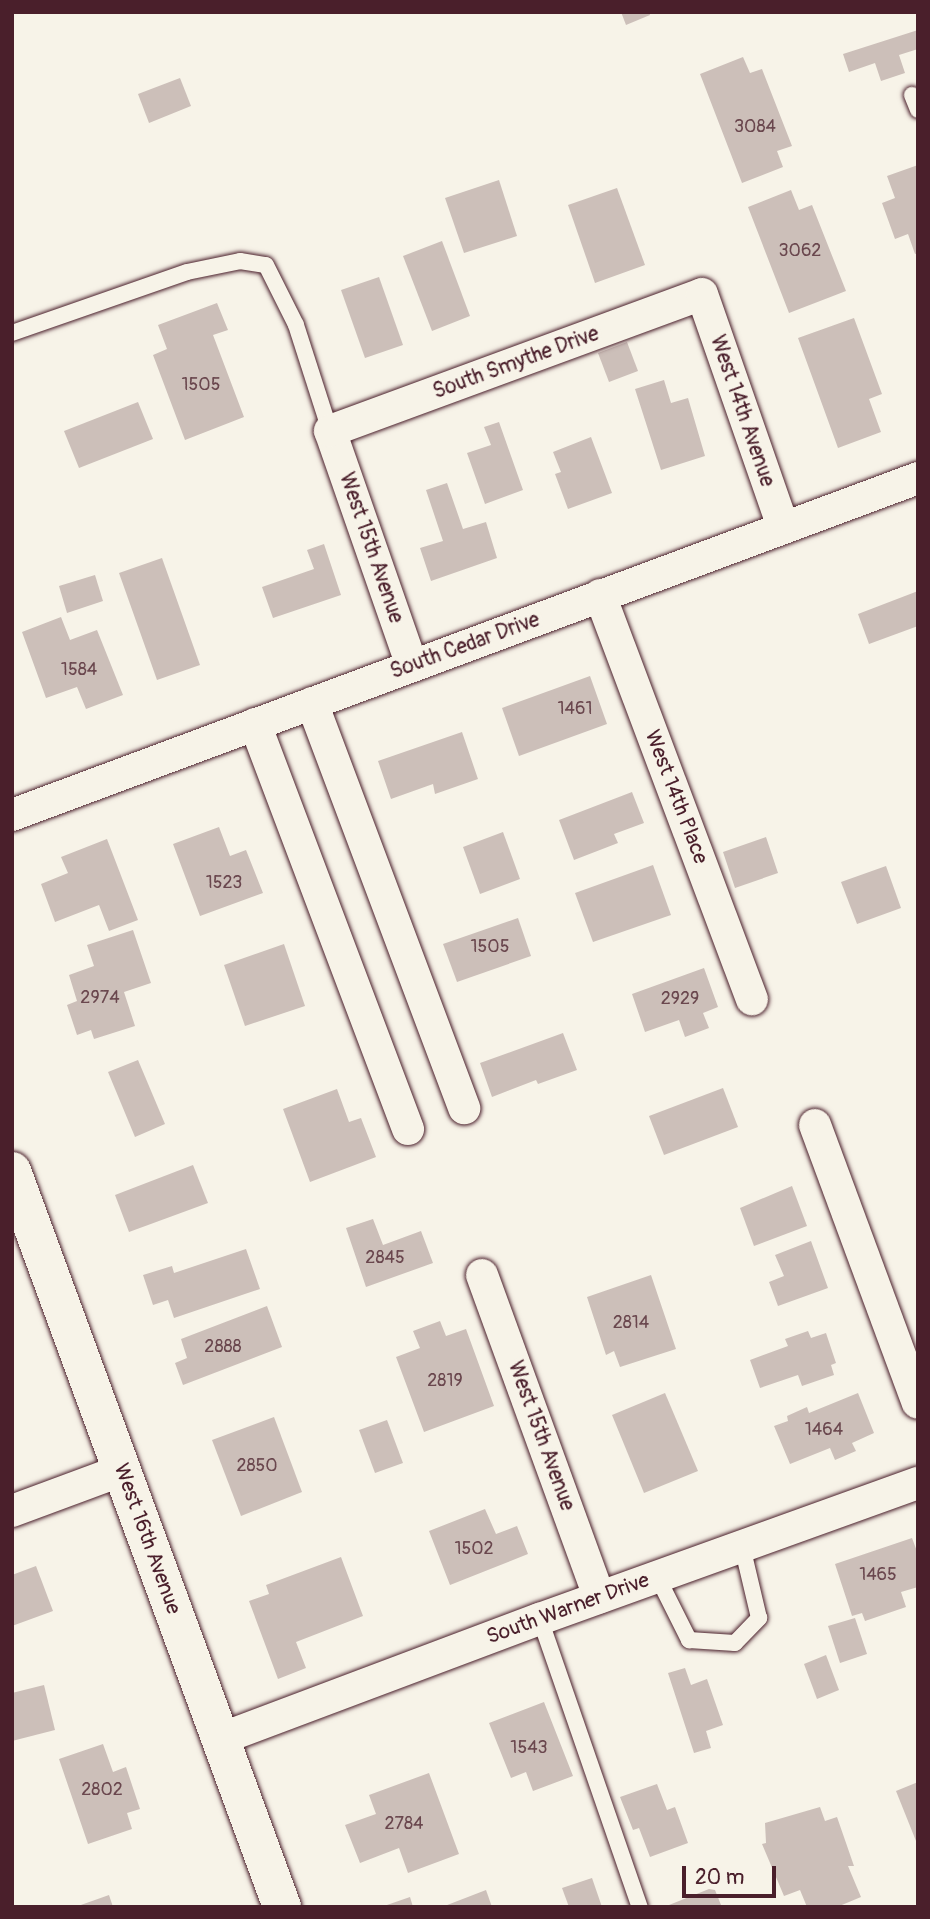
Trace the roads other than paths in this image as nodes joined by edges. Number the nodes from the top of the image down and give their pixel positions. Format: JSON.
{"nodes":[{"id":1,"x":702,"y":294,"type":"joint"},
{"id":2,"x":12,"y":333,"type":"edge"},
{"id":3,"x":330,"y":431,"type":"junction"},
{"id":4,"x":918,"y":478,"type":"edge"},
{"id":5,"x":783,"y":527,"type":"junction"},
{"id":6,"x":600,"y":595,"type":"junction"},
{"id":7,"x":412,"y":666,"type":"junction"},
{"id":8,"x":312,"y":703,"type":"junction"},
{"id":9,"x":255,"y":724,"type":"junction"},
{"id":10,"x":12,"y":815,"type":"edge"},
{"id":11,"x":752,"y":999,"type":"dead end"},
{"id":12,"x":464,"y":1108,"type":"dead end"},
{"id":13,"x":815,"y":1125,"type":"dead end"},
{"id":14,"x":408,"y":1129,"type":"dead end"},
{"id":15,"x":14,"y":1179,"type":"edge"},
{"id":16,"x":482,"y":1275,"type":"dead end"},
{"id":17,"x":918,"y":1403,"type":"edge"},
{"id":18,"x":122,"y":1470,"type":"junction"},
{"id":19,"x":918,"y":1483,"type":"edge"},
{"id":20,"x":12,"y":1511,"type":"edge"},
{"id":21,"x":742,"y":1546,"type":"junction"},
{"id":22,"x":657,"y":1576,"type":"junction"},
{"id":23,"x":599,"y":1597,"type":"junction"},
{"id":24,"x":540,"y":1619,"type":"junction"},
{"id":25,"x":220,"y":1739,"type":"junction"},
{"id":26,"x":282,"y":1907,"type":"edge"},
{"id":27,"x":640,"y":1907,"type":"edge"}],
"edges":[{"from":1,"to":3,"type":"street","name":"South Smythe Drive"},
{"from":1,"to":5,"type":"street","name":"West 14th Avenue"},
{"from":2,"to":3,"type":"lane"},
{"from":3,"to":7,"type":"street","name":"West 15th Avenue"},
{"from":4,"to":5,"type":"street","name":"South Cedar Drive"},
{"from":5,"to":6,"type":"street","name":"South Cedar Drive"},
{"from":6,"to":7,"type":"street","name":"South Cedar Drive"},
{"from":6,"to":11,"type":"street","name":"West 14th Place"},
{"from":7,"to":8,"type":"street","name":"South Cedar Drive"},
{"from":8,"to":9,"type":"street","name":"South Cedar Drive"},
{"from":8,"to":12,"type":"street"},
{"from":9,"to":10,"type":"street","name":"South Cedar Drive"},
{"from":9,"to":14,"type":"street"},
{"from":13,"to":17,"type":"street"},
{"from":15,"to":18,"type":"street","name":"West 16th Avenue"},
{"from":16,"to":23,"type":"street","name":"West 15th Avenue"},
{"from":18,"to":20,"type":"street"},
{"from":18,"to":25,"type":"street","name":"West 16th Avenue"},
{"from":19,"to":21,"type":"street","name":"South Warner Drive"},
{"from":21,"to":22,"type":"street","name":"South Warner Drive"},
{"from":21,"to":22,"type":"lane"},
{"from":22,"to":23,"type":"street","name":"South Warner Drive"},
{"from":23,"to":24,"type":"street","name":"South Warner Drive"},
{"from":24,"to":25,"type":"street","name":"South Warner Drive"},
{"from":24,"to":27,"type":"lane"},
{"from":25,"to":26,"type":"street","name":"West 16th Avenue"}]}
